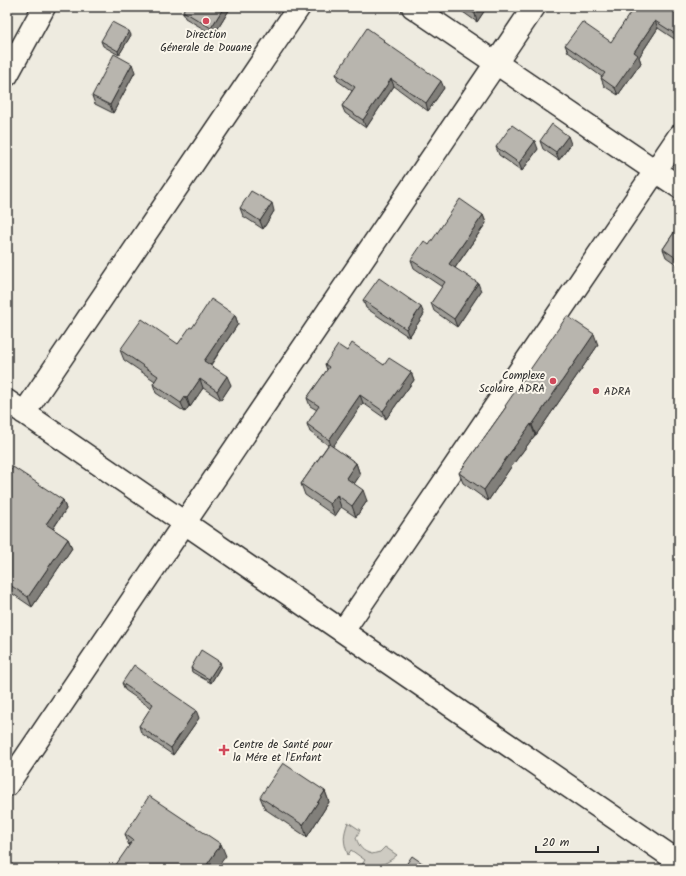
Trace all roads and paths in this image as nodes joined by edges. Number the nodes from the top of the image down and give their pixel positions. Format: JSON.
{"nodes":[{"id":1,"x":44,"y":7,"type":"edge"},
{"id":2,"x":299,"y":7,"type":"edge"},
{"id":3,"x":413,"y":7,"type":"edge"},
{"id":4,"x":534,"y":7,"type":"edge"},
{"id":5,"x":496,"y":63,"type":"junction"},
{"id":6,"x":7,"y":75,"type":"edge"},
{"id":7,"x":679,"y":136,"type":"edge"},
{"id":8,"x":655,"y":171,"type":"junction"},
{"id":9,"x":679,"y":187,"type":"edge"},
{"id":10,"x":16,"y":407,"type":"edge"},
{"id":11,"x":185,"y":523,"type":"junction"},
{"id":12,"x":343,"y":631,"type":"junction"},
{"id":13,"x":7,"y":785,"type":"edge"},
{"id":14,"x":679,"y":862,"type":"edge"}],
"edges":[{"from":1,"to":6,"type":"main road"},
{"from":2,"to":10,"type":"main road"},
{"from":3,"to":5,"type":"main road"},
{"from":4,"to":5,"type":"main road"},
{"from":5,"to":8,"type":"main road"},
{"from":5,"to":11,"type":"main road"},
{"from":7,"to":8,"type":"main road"},
{"from":8,"to":9,"type":"main road"},
{"from":8,"to":12,"type":"main road"},
{"from":10,"to":11,"type":"main road"},
{"from":11,"to":12,"type":"main road"},
{"from":11,"to":13,"type":"main road"},
{"from":12,"to":14,"type":"main road"}]}
